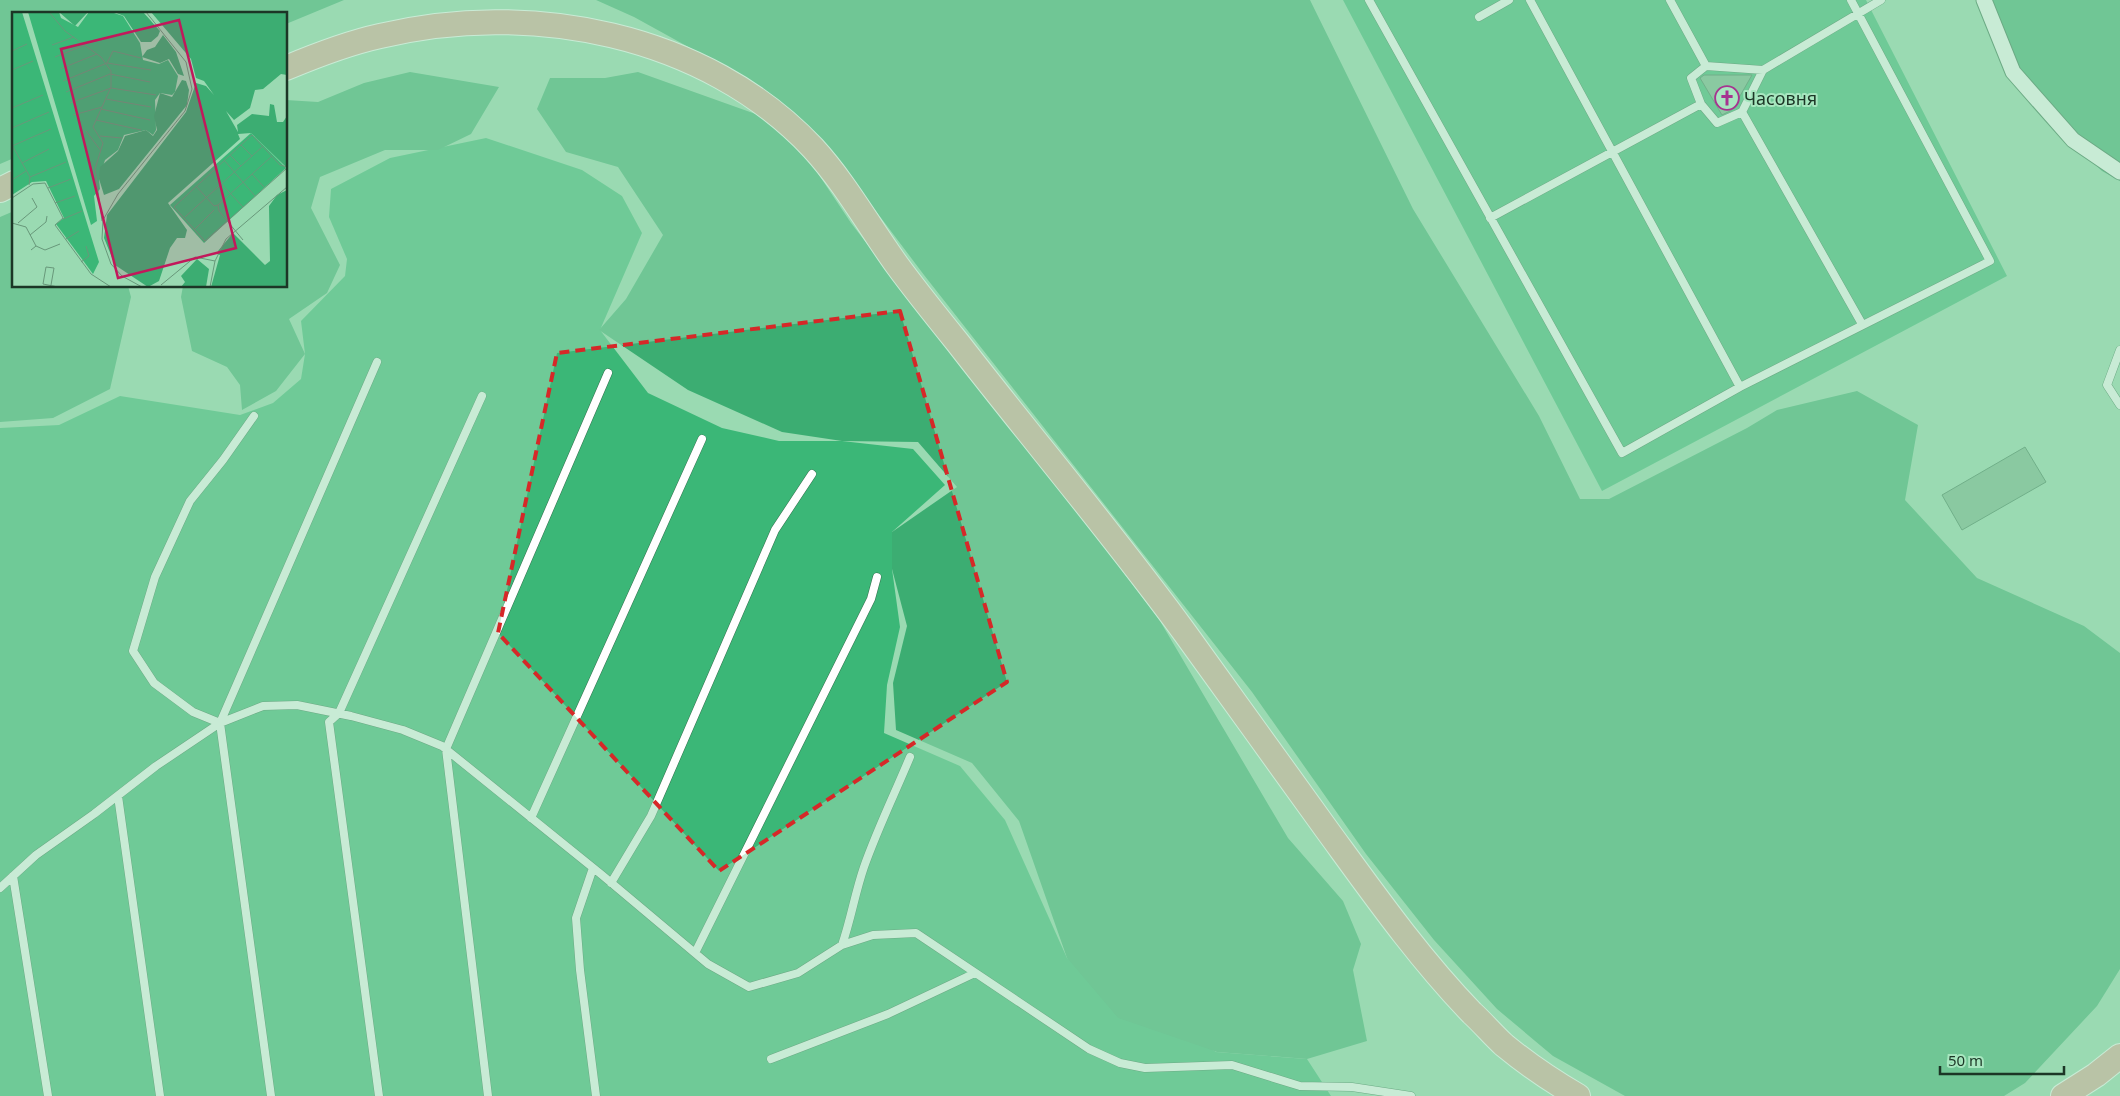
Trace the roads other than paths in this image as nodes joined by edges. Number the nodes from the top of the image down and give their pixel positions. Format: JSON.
{"nodes":[{"id":1,"x":1370,"y":0,"type":"edge"},
{"id":2,"x":1509,"y":0,"type":"edge"},
{"id":3,"x":1530,"y":0,"type":"edge"},
{"id":4,"x":1670,"y":0,"type":"edge"},
{"id":5,"x":1851,"y":0,"type":"edge"},
{"id":6,"x":1882,"y":0,"type":"edge"},
{"id":7,"x":1984,"y":0,"type":"edge"},
{"id":8,"x":1858,"y":12,"type":"junction"},
{"id":9,"x":1479,"y":17,"type":"dead end"},
{"id":10,"x":1706,"y":66,"type":"junction"},
{"id":11,"x":288,"y":67,"type":"edge"},
{"id":12,"x":1763,"y":70,"type":"junction"},
{"id":13,"x":1701,"y":104,"type":"junction"},
{"id":14,"x":1742,"y":112,"type":"junction"},
{"id":15,"x":1613,"y":152,"type":"junction"},
{"id":16,"x":2120,"y":172,"type":"edge"},
{"id":17,"x":12,"y":184,"type":"edge"},
{"id":18,"x":0,"y":190,"type":"edge"},
{"id":19,"x":1490,"y":218,"type":"junction"},
{"id":20,"x":1862,"y":324,"type":"junction"},
{"id":21,"x":2120,"y":350,"type":"edge"},
{"id":22,"x":378,"y":362,"type":"dead end"},
{"id":23,"x":608,"y":372,"type":"dead end"},
{"id":24,"x":1740,"y":387,"type":"junction"},
{"id":25,"x":482,"y":396,"type":"dead end"},
{"id":26,"x":2120,"y":405,"type":"edge"},
{"id":27,"x":254,"y":416,"type":"dead end"},
{"id":28,"x":702,"y":439,"type":"dead end"},
{"id":29,"x":812,"y":474,"type":"dead end"},
{"id":30,"x":877,"y":577,"type":"dead end"},
{"id":31,"x":339,"y":713,"type":"junction"},
{"id":32,"x":220,"y":724,"type":"junction"},
{"id":33,"x":446,"y":749,"type":"junction"},
{"id":34,"x":910,"y":757,"type":"dead end"},
{"id":35,"x":118,"y":796,"type":"junction"},
{"id":36,"x":531,"y":818,"type":"junction"},
{"id":37,"x":593,"y":868,"type":"junction"},
{"id":38,"x":13,"y":876,"type":"junction"},
{"id":39,"x":611,"y":883,"type":"junction"},
{"id":40,"x":0,"y":888,"type":"edge"},
{"id":41,"x":842,"y":945,"type":"junction"},
{"id":42,"x":696,"y":953,"type":"junction"},
{"id":43,"x":975,"y":973,"type":"junction"},
{"id":44,"x":2120,"y":1056,"type":"edge"},
{"id":45,"x":771,"y":1059,"type":"dead end"},
{"id":46,"x":48,"y":1096,"type":"edge"},
{"id":47,"x":160,"y":1096,"type":"edge"},
{"id":48,"x":271,"y":1096,"type":"edge"},
{"id":49,"x":379,"y":1096,"type":"edge"},
{"id":50,"x":488,"y":1096,"type":"edge"},
{"id":51,"x":596,"y":1096,"type":"edge"},
{"id":52,"x":1411,"y":1096,"type":"edge"},
{"id":53,"x":1578,"y":1096,"type":"edge"},
{"id":54,"x":2063,"y":1096,"type":"edge"}],
"edges":[{"from":1,"to":19,"type":"lane"},
{"from":2,"to":9,"type":"lane"},
{"from":3,"to":15,"type":"lane"},
{"from":4,"to":10,"type":"lane"},
{"from":5,"to":8,"type":"lane"},
{"from":6,"to":8,"type":"lane"},
{"from":7,"to":16,"type":"street"},
{"from":8,"to":12,"type":"lane"},
{"from":8,"to":20,"type":"lane"},
{"from":10,"to":12,"type":"lane"},
{"from":10,"to":13,"type":"lane"},
{"from":11,"to":53,"type":"main road"},
{"from":12,"to":14,"type":"lane"},
{"from":13,"to":14,"type":"lane"},
{"from":13,"to":15,"type":"lane"},
{"from":14,"to":20,"type":"lane"},
{"from":15,"to":19,"type":"lane"},
{"from":15,"to":24,"type":"lane"},
{"from":17,"to":18,"type":"main road"},
{"from":19,"to":24,"type":"lane"},
{"from":20,"to":24,"type":"lane"},
{"from":21,"to":26,"type":"lane"},
{"from":22,"to":32,"type":"lane"},
{"from":23,"to":33,"type":"lane"},
{"from":25,"to":31,"type":"lane"},
{"from":27,"to":32,"type":"lane"},
{"from":28,"to":36,"type":"lane"},
{"from":29,"to":39,"type":"lane"},
{"from":30,"to":42,"type":"lane"},
{"from":31,"to":32,"type":"lane"},
{"from":31,"to":33,"type":"lane"},
{"from":31,"to":49,"type":"lane"},
{"from":32,"to":35,"type":"lane"},
{"from":32,"to":48,"type":"lane"},
{"from":33,"to":36,"type":"lane"},
{"from":33,"to":50,"type":"lane"},
{"from":34,"to":41,"type":"lane"},
{"from":35,"to":38,"type":"lane"},
{"from":35,"to":47,"type":"lane"},
{"from":36,"to":37,"type":"lane"},
{"from":37,"to":39,"type":"lane"},
{"from":37,"to":51,"type":"lane"},
{"from":38,"to":40,"type":"lane"},
{"from":38,"to":46,"type":"lane"},
{"from":39,"to":42,"type":"lane"},
{"from":41,"to":42,"type":"lane"},
{"from":41,"to":43,"type":"lane"},
{"from":43,"to":45,"type":"lane"},
{"from":43,"to":52,"type":"lane"},
{"from":44,"to":54,"type":"main road"}]}
